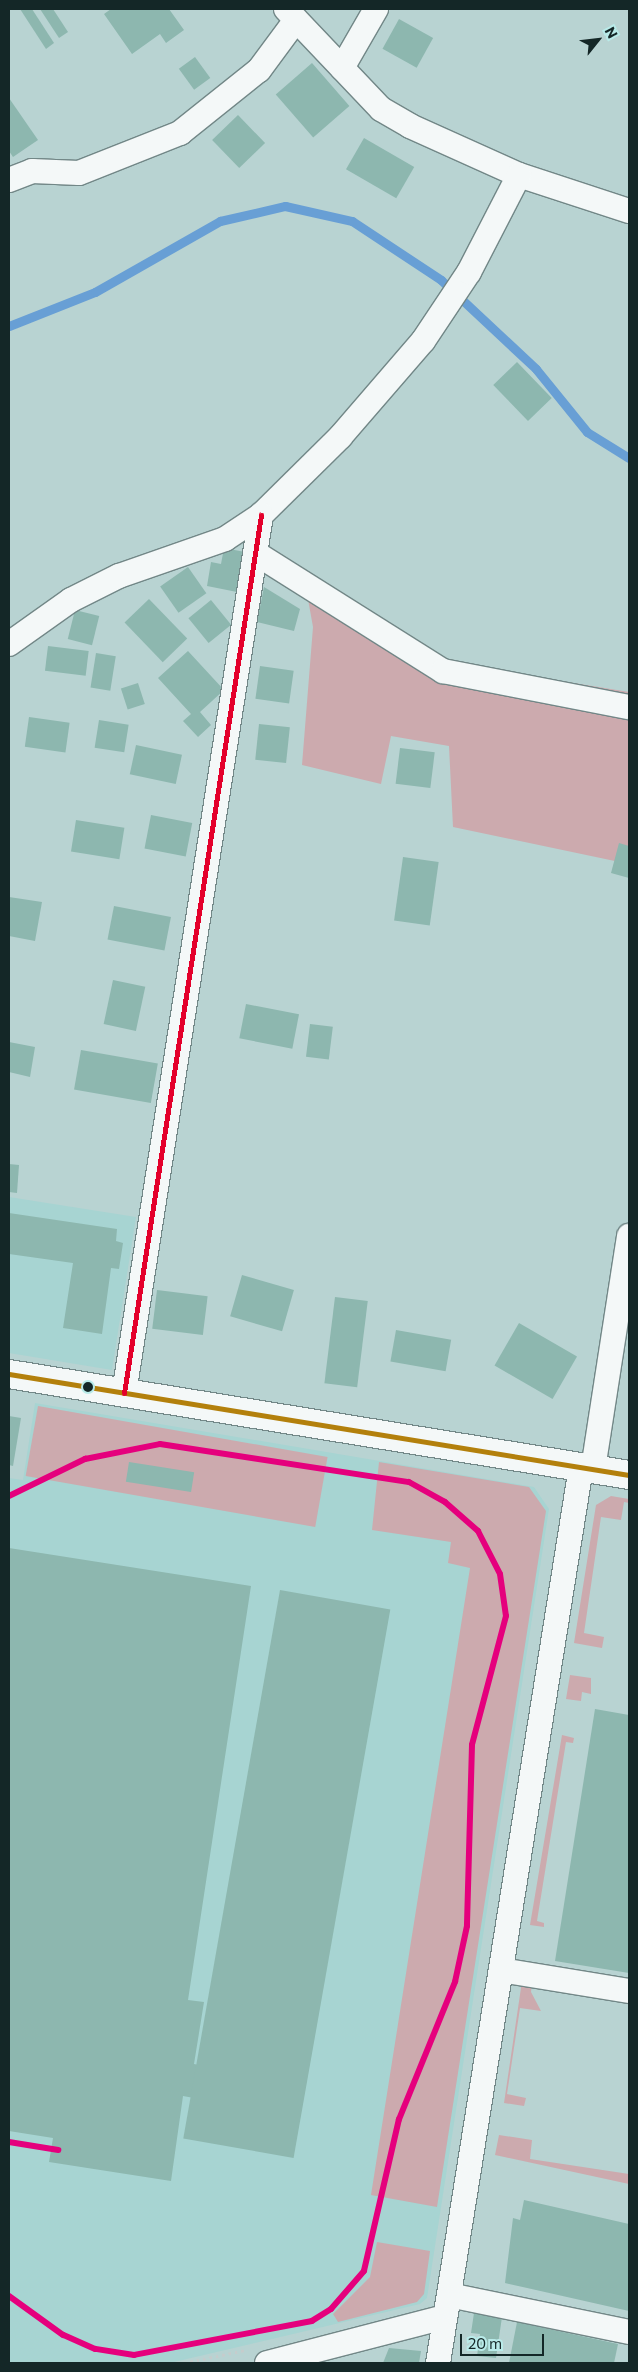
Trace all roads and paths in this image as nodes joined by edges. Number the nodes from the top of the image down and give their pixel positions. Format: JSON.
{"nodes":[{"id":1,"x":376,"y":9,"type":"edge"},
{"id":2,"x":291,"y":15,"type":"edge"},
{"id":3,"x":342,"y":68,"type":"junction"},
{"id":4,"x":519,"y":175,"type":"junction"},
{"id":5,"x":9,"y":180,"type":"edge"},
{"id":6,"x":629,"y":211,"type":"edge"},
{"id":7,"x":262,"y":515,"type":"junction"},
{"id":8,"x":257,"y":554,"type":"junction"},
{"id":9,"x":9,"y":644,"type":"edge"},
{"id":10,"x":629,"y":707,"type":"edge"},
{"id":11,"x":629,"y":1236,"type":"edge"},
{"id":12,"x":9,"y":1374,"type":"edge"},
{"id":13,"x":124,"y":1393,"type":"junction"},
{"id":14,"x":587,"y":1468,"type":"junction"},
{"id":15,"x":629,"y":1474,"type":"edge"},
{"id":16,"x":501,"y":1970,"type":"junction"},
{"id":17,"x":629,"y":1991,"type":"edge"},
{"id":18,"x":447,"y":2306,"type":"junction"},
{"id":19,"x":629,"y":2332,"type":"edge"},
{"id":20,"x":258,"y":2356,"type":"edge"},
{"id":21,"x":184,"y":2363,"type":"edge"},
{"id":22,"x":438,"y":2363,"type":"edge"}],
"edges":[{"from":1,"to":3,"type":"street"},
{"from":2,"to":3,"type":"street"},
{"from":2,"to":5,"type":"street"},
{"from":3,"to":4,"type":"street"},
{"from":4,"to":6,"type":"street"},
{"from":4,"to":7,"type":"street"},
{"from":7,"to":8,"type":"street"},
{"from":7,"to":9,"type":"street"},
{"from":8,"to":10,"type":"street"},
{"from":8,"to":13,"type":"street"},
{"from":11,"to":14,"type":"street"},
{"from":12,"to":13,"type":"street"},
{"from":13,"to":14,"type":"street"},
{"from":14,"to":15,"type":"street"},
{"from":14,"to":16,"type":"street"},
{"from":16,"to":17,"type":"street"},
{"from":16,"to":18,"type":"street"},
{"from":18,"to":19,"type":"street"},
{"from":18,"to":20,"type":"street"},
{"from":18,"to":22,"type":"street"},
{"from":20,"to":21,"type":"path"}]}
